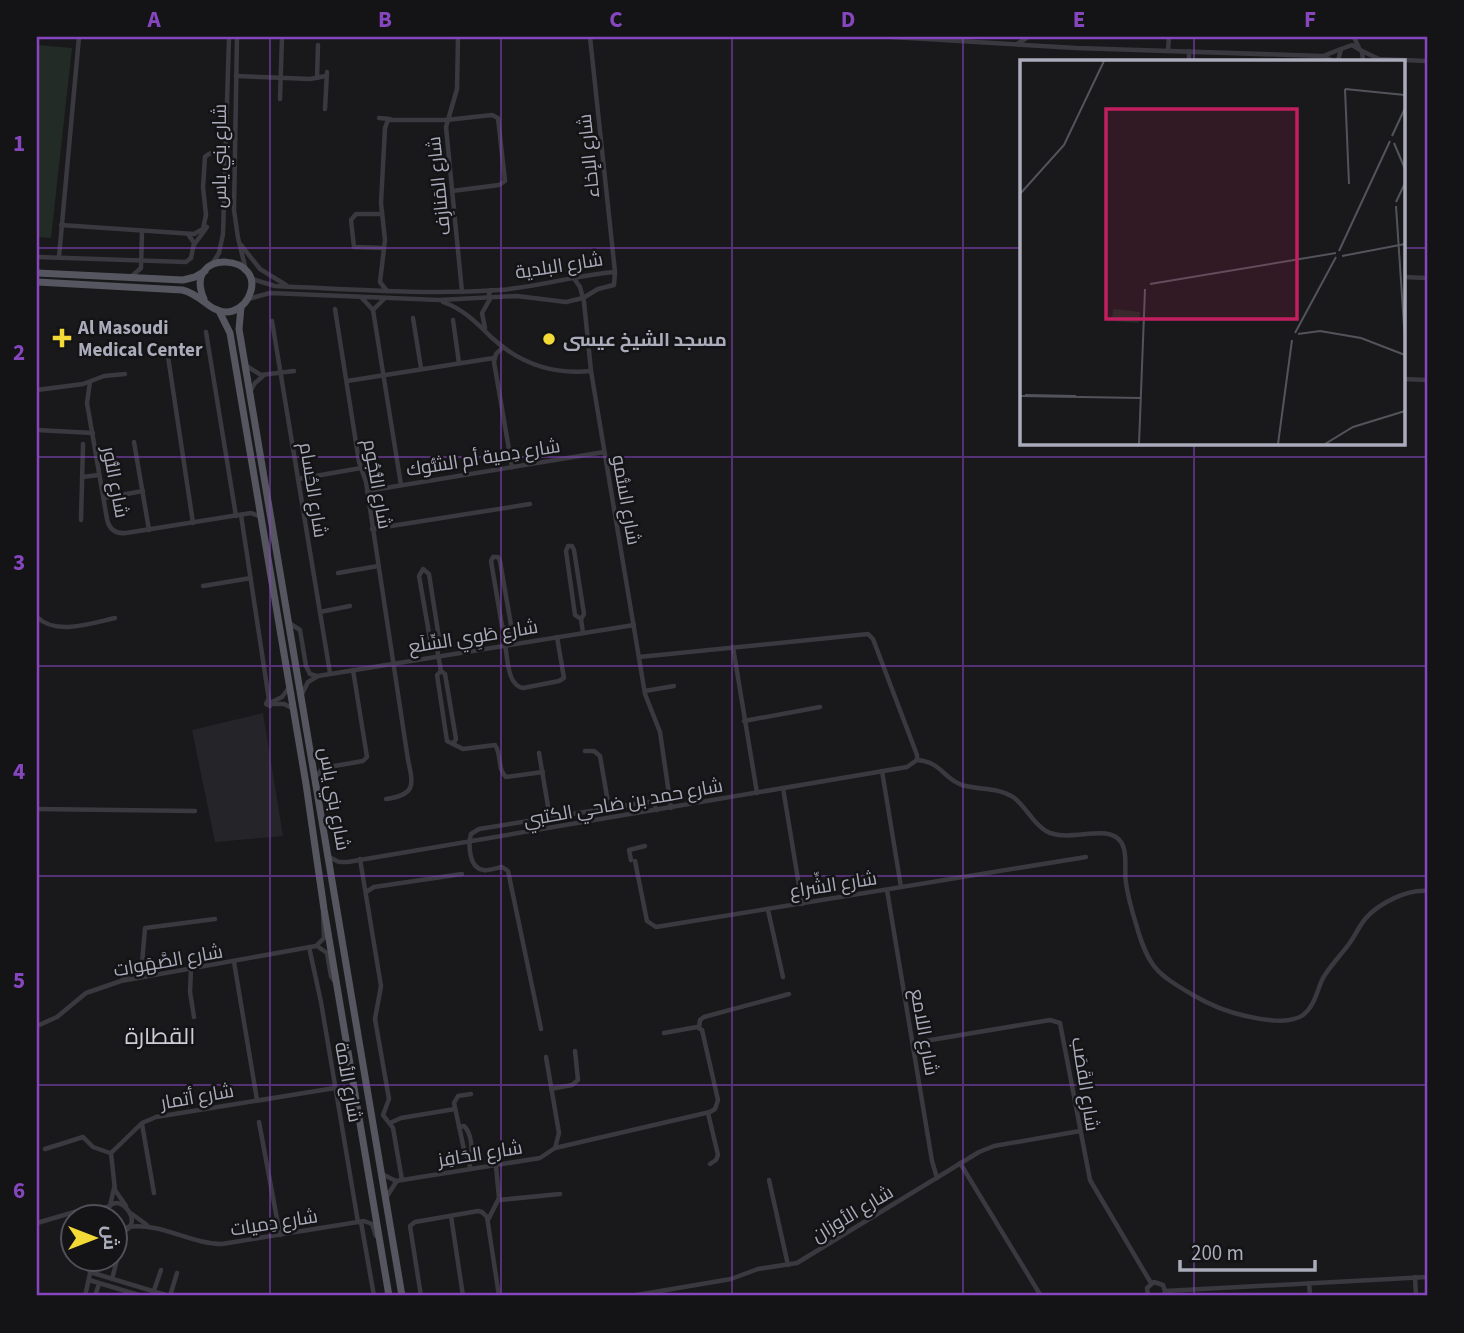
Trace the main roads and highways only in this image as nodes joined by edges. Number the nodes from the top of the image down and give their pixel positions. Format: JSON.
{"nodes":[{"id":1,"x":209,"y":268,"type":"junction"},
{"id":2,"x":37,"y":273,"type":"edge"},
{"id":3,"x":37,"y":282,"type":"edge"},
{"id":4,"x":204,"y":299,"type":"junction"},
{"id":5,"x":241,"y":307,"type":"junction"},
{"id":6,"x":219,"y":311,"type":"junction"},
{"id":7,"x":282,"y":642,"type":"junction"},
{"id":8,"x":296,"y":664,"type":"junction"},
{"id":9,"x":322,"y":891,"type":"junction"},
{"id":10,"x":335,"y":898,"type":"junction"},
{"id":11,"x":389,"y":1296,"type":"edge"},
{"id":12,"x":402,"y":1296,"type":"edge"}],
"edges":[{"from":1,"to":2,"type":"main road"},
{"from":1,"to":4,"type":"main road"},
{"from":1,"to":5,"type":"main road"},
{"from":3,"to":4,"type":"main road"},
{"from":4,"to":6,"type":"main road"},
{"from":5,"to":6,"type":"main road"},
{"from":5,"to":8,"type":"main road","name":"شارع بني ياس"},
{"from":6,"to":7,"type":"main road","name":"شارع بني ياس"},
{"from":7,"to":8,"type":"main road"},
{"from":7,"to":9,"type":"main road","name":"شارع بني ياس"},
{"from":8,"to":10,"type":"main road","name":"شارع بني ياس"},
{"from":9,"to":10,"type":"main road"},
{"from":9,"to":11,"type":"main road","name":"شارع بني ياس"},
{"from":10,"to":12,"type":"main road","name":"شارع بني ياس"}]}
